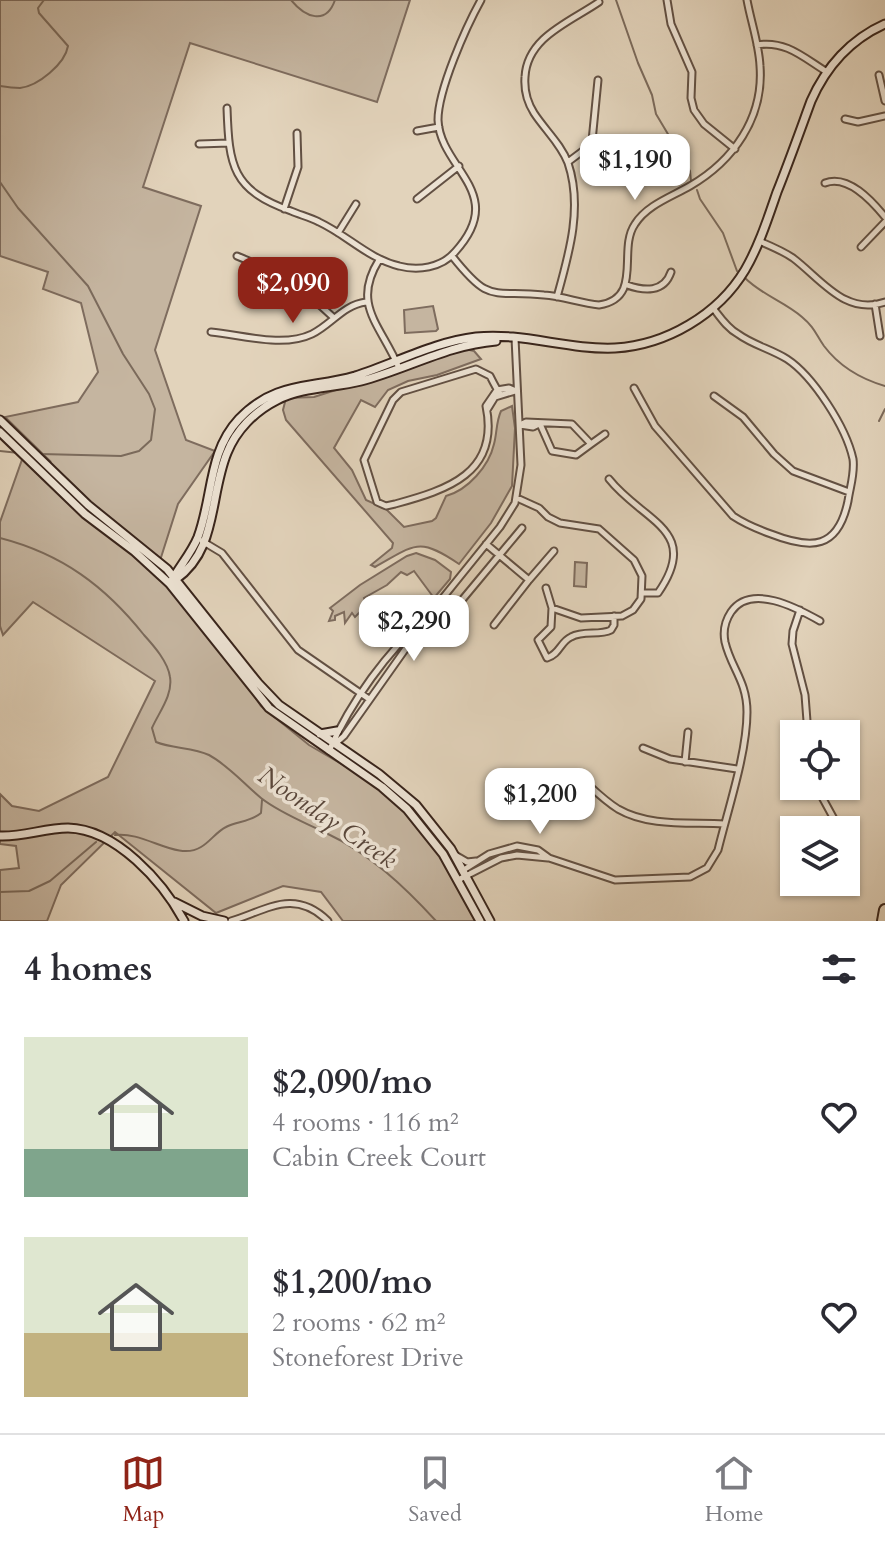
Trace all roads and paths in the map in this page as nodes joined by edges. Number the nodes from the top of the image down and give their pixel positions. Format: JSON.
{"nodes":[{"id":1,"x":481,"y":0,"type":"edge"},
{"id":2,"x":667,"y":0,"type":"edge"},
{"id":3,"x":747,"y":0,"type":"edge"},
{"id":4,"x":599,"y":2,"type":"edge"},
{"id":5,"x":885,"y":24,"type":"edge"},
{"id":6,"x":757,"y":45,"type":"junction"},
{"id":7,"x":827,"y":72,"type":"junction"},
{"id":8,"x":879,"y":75,"type":"dead end"},
{"id":9,"x":598,"y":80,"type":"dead end"},
{"id":10,"x":885,"y":101,"type":"edge"},
{"id":11,"x":227,"y":108,"type":"dead end"},
{"id":12,"x":885,"y":116,"type":"edge"},
{"id":13,"x":845,"y":119,"type":"dead end"},
{"id":14,"x":439,"y":127,"type":"junction"},
{"id":15,"x":417,"y":131,"type":"dead end"},
{"id":16,"x":297,"y":133,"type":"dead end"},
{"id":17,"x":229,"y":143,"type":"junction"},
{"id":18,"x":199,"y":144,"type":"dead end"},
{"id":19,"x":735,"y":149,"type":"junction"},
{"id":20,"x":568,"y":162,"type":"junction"},
{"id":21,"x":459,"y":166,"type":"junction"},
{"id":22,"x":825,"y":183,"type":"dead end"},
{"id":23,"x":417,"y":199,"type":"dead end"},
{"id":24,"x":356,"y":204,"type":"dead end"},
{"id":25,"x":284,"y":209,"type":"junction"},
{"id":26,"x":885,"y":220,"type":"edge"},
{"id":27,"x":338,"y":233,"type":"junction"},
{"id":28,"x":759,"y":241,"type":"junction"},
{"id":29,"x":861,"y":247,"type":"dead end"},
{"id":30,"x":237,"y":256,"type":"dead end"},
{"id":31,"x":452,"y":256,"type":"junction"},
{"id":32,"x":379,"y":260,"type":"junction"},
{"id":33,"x":671,"y":272,"type":"dead end"},
{"id":34,"x":627,"y":285,"type":"junction"},
{"id":35,"x":557,"y":297,"type":"junction"},
{"id":36,"x":366,"y":302,"type":"junction"},
{"id":37,"x":885,"y":302,"type":"edge"},
{"id":38,"x":875,"y":304,"type":"junction"},
{"id":39,"x":713,"y":308,"type":"junction"},
{"id":40,"x":334,"y":318,"type":"junction"},
{"id":41,"x":211,"y":332,"type":"dead end"},
{"id":42,"x":880,"y":336,"type":"dead end"},
{"id":43,"x":515,"y":338,"type":"junction"},
{"id":44,"x":398,"y":364,"type":"junction"},
{"id":45,"x":634,"y":388,"type":"dead end"},
{"id":46,"x":516,"y":391,"type":"junction"},
{"id":47,"x":498,"y":392,"type":"junction"},
{"id":48,"x":714,"y":396,"type":"dead end"},
{"id":49,"x":0,"y":420,"type":"edge"},
{"id":50,"x":540,"y":424,"type":"junction"},
{"id":51,"x":520,"y":425,"type":"junction"},
{"id":52,"x":0,"y":432,"type":"edge"},
{"id":53,"x":605,"y":434,"type":"dead end"},
{"id":54,"x":591,"y":444,"type":"junction"},
{"id":55,"x":609,"y":479,"type":"dead end"},
{"id":56,"x":849,"y":492,"type":"junction"},
{"id":57,"x":517,"y":498,"type":"junction"},
{"id":58,"x":522,"y":528,"type":"dead end"},
{"id":59,"x":201,"y":540,"type":"junction"},
{"id":60,"x":486,"y":544,"type":"junction"},
{"id":61,"x":554,"y":551,"type":"dead end"},
{"id":62,"x":499,"y":555,"type":"junction"},
{"id":63,"x":174,"y":580,"type":"junction"},
{"id":64,"x":529,"y":580,"type":"junction"},
{"id":65,"x":546,"y":588,"type":"dead end"},
{"id":66,"x":643,"y":593,"type":"junction"},
{"id":67,"x":457,"y":606,"type":"dead end"},
{"id":68,"x":552,"y":608,"type":"junction"},
{"id":69,"x":433,"y":610,"type":"junction"},
{"id":70,"x":800,"y":610,"type":"junction"},
{"id":71,"x":614,"y":616,"type":"junction"},
{"id":72,"x":820,"y":621,"type":"dead end"},
{"id":73,"x":494,"y":625,"type":"dead end"},
{"id":74,"x":361,"y":694,"type":"junction"},
{"id":75,"x":369,"y":699,"type":"junction"},
{"id":76,"x":807,"y":720,"type":"edge"},
{"id":77,"x":337,"y":731,"type":"junction"},
{"id":78,"x":688,"y":732,"type":"dead end"},
{"id":79,"x":320,"y":734,"type":"junction"},
{"id":80,"x":332,"y":746,"type":"junction"},
{"id":81,"x":643,"y":748,"type":"dead end"},
{"id":82,"x":685,"y":762,"type":"junction"},
{"id":83,"x":737,"y":769,"type":"junction"},
{"id":84,"x":583,"y":780,"type":"dead end"},
{"id":85,"x":724,"y":824,"type":"junction"},
{"id":86,"x":0,"y":836,"type":"edge"},
{"id":87,"x":454,"y":854,"type":"junction"},
{"id":88,"x":549,"y":858,"type":"junction"},
{"id":89,"x":480,"y":859,"type":"junction"},
{"id":90,"x":461,"y":875,"type":"junction"},
{"id":91,"x":173,"y":901,"type":"junction"},
{"id":92,"x":885,"y":910,"type":"edge"},
{"id":93,"x":177,"y":921,"type":"edge"},
{"id":94,"x":184,"y":921,"type":"edge"},
{"id":95,"x":224,"y":921,"type":"edge"},
{"id":96,"x":231,"y":921,"type":"edge"},
{"id":97,"x":328,"y":921,"type":"edge"},
{"id":98,"x":480,"y":921,"type":"edge"},
{"id":99,"x":490,"y":921,"type":"edge"},
{"id":100,"x":883,"y":921,"type":"edge"}],
"edges":[{"from":1,"to":14,"type":"street"},
{"from":2,"to":19,"type":"street"},
{"from":3,"to":6,"type":"street"},
{"from":4,"to":20,"type":"street"},
{"from":5,"to":7,"type":"main road"},
{"from":6,"to":7,"type":"street"},
{"from":6,"to":19,"type":"street"},
{"from":7,"to":28,"type":"main road"},
{"from":8,"to":10,"type":"street"},
{"from":9,"to":20,"type":"street"},
{"from":11,"to":17,"type":"street"},
{"from":12,"to":13,"type":"street"},
{"from":14,"to":15,"type":"street"},
{"from":14,"to":21,"type":"street"},
{"from":16,"to":25,"type":"street"},
{"from":17,"to":18,"type":"street"},
{"from":17,"to":25,"type":"street"},
{"from":19,"to":34,"type":"street"},
{"from":20,"to":35,"type":"street"},
{"from":21,"to":23,"type":"street"},
{"from":21,"to":31,"type":"street"},
{"from":22,"to":26,"type":"street"},
{"from":24,"to":27,"type":"street"},
{"from":25,"to":27,"type":"street"},
{"from":26,"to":29,"type":"street"},
{"from":27,"to":32,"type":"street"},
{"from":28,"to":38,"type":"street"},
{"from":28,"to":39,"type":"main road"},
{"from":30,"to":40,"type":"street"},
{"from":31,"to":32,"type":"street"},
{"from":31,"to":35,"type":"street"},
{"from":32,"to":36,"type":"street"},
{"from":33,"to":34,"type":"street"},
{"from":34,"to":35,"type":"street"},
{"from":36,"to":40,"type":"street"},
{"from":36,"to":44,"type":"street"},
{"from":37,"to":38,"type":"street"},
{"from":38,"to":42,"type":"street"},
{"from":39,"to":43,"type":"main road"},
{"from":39,"to":56,"type":"street"},
{"from":40,"to":41,"type":"street"},
{"from":43,"to":44,"type":"main road"},
{"from":43,"to":46,"type":"street"},
{"from":44,"to":59,"type":"main road"},
{"from":45,"to":56,"type":"street"},
{"from":46,"to":47,"type":"street"},
{"from":46,"to":51,"type":"street"},
{"from":47,"to":47,"type":"street"},
{"from":48,"to":56,"type":"street"},
{"from":49,"to":63,"type":"main road"},
{"from":50,"to":51,"type":"street"},
{"from":50,"to":54,"type":"street"},
{"from":50,"to":54,"type":"street"},
{"from":51,"to":57,"type":"street"},
{"from":52,"to":63,"type":"main road"},
{"from":53,"to":54,"type":"street"},
{"from":55,"to":66,"type":"street"},
{"from":57,"to":60,"type":"street"},
{"from":57,"to":66,"type":"street"},
{"from":58,"to":62,"type":"street"},
{"from":59,"to":63,"type":"main road"},
{"from":59,"to":74,"type":"street"},
{"from":60,"to":62,"type":"street"},
{"from":60,"to":69,"type":"street"},
{"from":61,"to":64,"type":"street"},
{"from":62,"to":64,"type":"street"},
{"from":62,"to":67,"type":"street"},
{"from":63,"to":79,"type":"main road"},
{"from":63,"to":80,"type":"main road"},
{"from":64,"to":73,"type":"street"},
{"from":65,"to":68,"type":"street"},
{"from":66,"to":71,"type":"street"},
{"from":68,"to":71,"type":"street"},
{"from":68,"to":71,"type":"street"},
{"from":69,"to":74,"type":"street"},
{"from":69,"to":75,"type":"street"},
{"from":70,"to":72,"type":"street"},
{"from":70,"to":76,"type":"street"},
{"from":70,"to":83,"type":"street"},
{"from":74,"to":75,"type":"street"},
{"from":74,"to":77,"type":"street"},
{"from":75,"to":80,"type":"street"},
{"from":77,"to":79,"type":"main road"},
{"from":77,"to":80,"type":"street"},
{"from":78,"to":82,"type":"street"},
{"from":79,"to":80,"type":"main road"},
{"from":80,"to":87,"type":"main road"},
{"from":80,"to":90,"type":"main road"},
{"from":81,"to":82,"type":"street"},
{"from":82,"to":83,"type":"street"},
{"from":83,"to":85,"type":"street"},
{"from":84,"to":85,"type":"street"},
{"from":85,"to":88,"type":"street"},
{"from":86,"to":91,"type":"main road"},
{"from":87,"to":89,"type":"street"},
{"from":87,"to":90,"type":"main road"},
{"from":88,"to":89,"type":"street"},
{"from":88,"to":90,"type":"street"},
{"from":89,"to":90,"type":"street"},
{"from":90,"to":98,"type":"main road"},
{"from":90,"to":99,"type":"main road"},
{"from":91,"to":93,"type":"main road"},
{"from":91,"to":94,"type":"main road"},
{"from":91,"to":95,"type":"main road"},
{"from":92,"to":100,"type":"highway"},
{"from":96,"to":97,"type":"street"}]}
